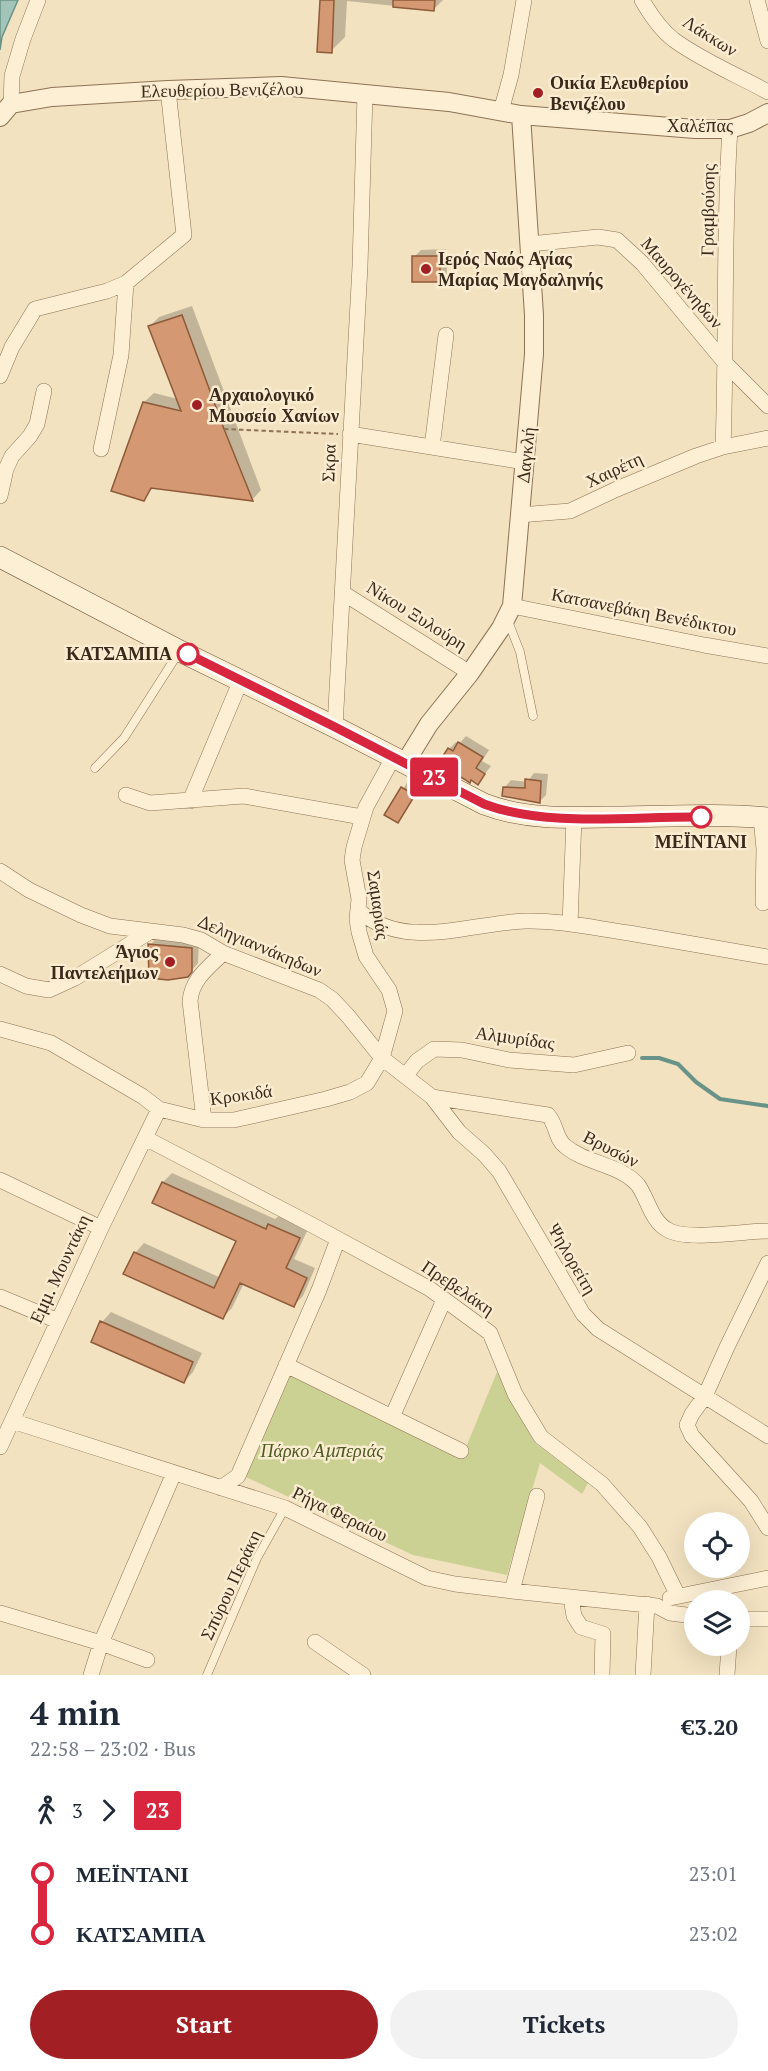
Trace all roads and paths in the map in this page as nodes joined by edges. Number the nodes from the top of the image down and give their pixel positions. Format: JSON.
{"nodes":[{"id":1,"x":38,"y":0,"type":"edge"},
{"id":2,"x":524,"y":0,"type":"edge"},
{"id":3,"x":642,"y":0,"type":"edge"},
{"id":4,"x":757,"y":0,"type":"edge"},
{"id":5,"x":768,"y":41,"type":"edge"},
{"id":6,"x":168,"y":90,"type":"junction"},
{"id":7,"x":768,"y":92,"type":"edge"},
{"id":8,"x":365,"y":94,"type":"junction"},
{"id":9,"x":5,"y":111,"type":"edge"},
{"id":10,"x":501,"y":111,"type":"junction"},
{"id":11,"x":768,"y":113,"type":"edge"},
{"id":12,"x":521,"y":115,"type":"junction"},
{"id":13,"x":730,"y":129,"type":"junction"},
{"id":14,"x":530,"y":244,"type":"junction"},
{"id":15,"x":126,"y":283,"type":"junction"},
{"id":16,"x":446,"y":335,"type":"dead end"},
{"id":17,"x":726,"y":364,"type":"junction"},
{"id":18,"x":0,"y":376,"type":"edge"},
{"id":19,"x":44,"y":391,"type":"dead end"},
{"id":20,"x":768,"y":406,"type":"edge"},
{"id":21,"x":224,"y":429,"type":"dead end"},
{"id":22,"x":350,"y":435,"type":"junction"},
{"id":23,"x":768,"y":438,"type":"edge"},
{"id":24,"x":432,"y":447,"type":"junction"},
{"id":25,"x":723,"y":447,"type":"junction"},
{"id":26,"x":100,"y":449,"type":"dead end"},
{"id":27,"x":525,"y":462,"type":"junction"},
{"id":28,"x":0,"y":496,"type":"edge"},
{"id":29,"x":519,"y":515,"type":"junction"},
{"id":30,"x":0,"y":557,"type":"edge"},
{"id":31,"x":343,"y":592,"type":"junction"},
{"id":32,"x":509,"y":611,"type":"junction"},
{"id":33,"x":180,"y":651,"type":"junction"},
{"id":34,"x":768,"y":656,"type":"edge"},
{"id":35,"x":470,"y":673,"type":"junction"},
{"id":36,"x":241,"y":680,"type":"junction"},
{"id":37,"x":533,"y":716,"type":"dead end"},
{"id":38,"x":335,"y":727,"type":"junction"},
{"id":39,"x":400,"y":759,"type":"junction"},
{"id":40,"x":95,"y":768,"type":"dead end"},
{"id":41,"x":126,"y":795,"type":"dead end"},
{"id":42,"x":189,"y":801,"type":"junction"},
{"id":43,"x":362,"y":817,"type":"junction"},
{"id":44,"x":574,"y":818,"type":"junction"},
{"id":45,"x":764,"y":818,"type":"edge"},
{"id":46,"x":0,"y":871,"type":"edge"},
{"id":47,"x":763,"y":903,"type":"dead end"},
{"id":48,"x":358,"y":910,"type":"junction"},
{"id":49,"x":570,"y":924,"type":"junction"},
{"id":50,"x":150,"y":931,"type":"junction"},
{"id":51,"x":223,"y":953,"type":"junction"},
{"id":52,"x":768,"y":957,"type":"edge"},
{"id":53,"x":0,"y":974,"type":"edge"},
{"id":54,"x":0,"y":1029,"type":"edge"},
{"id":55,"x":628,"y":1053,"type":"dead end"},
{"id":56,"x":382,"y":1058,"type":"junction"},
{"id":57,"x":406,"y":1076,"type":"junction"},
{"id":58,"x":432,"y":1097,"type":"junction"},
{"id":59,"x":159,"y":1109,"type":"junction"},
{"id":60,"x":204,"y":1120,"type":"junction"},
{"id":61,"x":145,"y":1138,"type":"junction"},
{"id":62,"x":0,"y":1180,"type":"edge"},
{"id":63,"x":101,"y":1228,"type":"junction"},
{"id":64,"x":768,"y":1231,"type":"edge"},
{"id":65,"x":338,"y":1239,"type":"junction"},
{"id":66,"x":768,"y":1263,"type":"edge"},
{"id":67,"x":0,"y":1297,"type":"edge"},
{"id":68,"x":444,"y":1300,"type":"junction"},
{"id":69,"x":58,"y":1321,"type":"junction"},
{"id":70,"x":286,"y":1365,"type":"junction"},
{"id":71,"x":705,"y":1396,"type":"junction"},
{"id":72,"x":392,"y":1417,"type":"junction"},
{"id":73,"x":12,"y":1421,"type":"junction"},
{"id":74,"x":768,"y":1436,"type":"edge"},
{"id":75,"x":0,"y":1448,"type":"edge"},
{"id":76,"x":461,"y":1451,"type":"dead end"},
{"id":77,"x":174,"y":1473,"type":"junction"},
{"id":78,"x":221,"y":1488,"type":"junction"},
{"id":79,"x":537,"y":1496,"type":"dead end"},
{"id":80,"x":285,"y":1508,"type":"junction"},
{"id":81,"x":768,"y":1528,"type":"edge"},
{"id":82,"x":768,"y":1578,"type":"edge"},
{"id":83,"x":512,"y":1592,"type":"junction"},
{"id":84,"x":678,"y":1596,"type":"junction"},
{"id":85,"x":571,"y":1598,"type":"junction"},
{"id":86,"x":652,"y":1605,"type":"junction"},
{"id":87,"x":0,"y":1613,"type":"edge"},
{"id":88,"x":684,"y":1615,"type":"edge"},
{"id":89,"x":750,"y":1619,"type":"edge"},
{"id":90,"x":768,"y":1619,"type":"edge"},
{"id":91,"x":315,"y":1642,"type":"dead end"},
{"id":92,"x":101,"y":1643,"type":"junction"},
{"id":93,"x":729,"y":1656,"type":"edge"},
{"id":94,"x":147,"y":1660,"type":"dead end"},
{"id":95,"x":92,"y":1675,"type":"edge"},
{"id":96,"x":207,"y":1675,"type":"edge"},
{"id":97,"x":363,"y":1675,"type":"edge"},
{"id":98,"x":602,"y":1675,"type":"edge"},
{"id":99,"x":643,"y":1675,"type":"edge"},
{"id":100,"x":728,"y":1675,"type":"edge"}],
"edges":[{"from":1,"to":9,"type":"street"},
{"from":2,"to":10,"type":"street"},
{"from":3,"to":7,"type":"street","name":"Λάκκων"},
{"from":4,"to":5,"type":"street"},
{"from":6,"to":8,"type":"street","name":"Ελευθερίου Βενιζέλου"},
{"from":6,"to":9,"type":"street","name":"Ελευθερίου Βενιζέλου"},
{"from":6,"to":15,"type":"street"},
{"from":8,"to":10,"type":"street","name":"Ελευθερίου Βενιζέλου"},
{"from":8,"to":22,"type":"street","name":"Σκρα"},
{"from":10,"to":12,"type":"street","name":"Ελευθερίου Βενιζέλου"},
{"from":11,"to":13,"type":"street","name":"Χαλέπας"},
{"from":12,"to":13,"type":"street","name":"Χαλέπας"},
{"from":12,"to":14,"type":"street","name":"Δαγκλή"},
{"from":13,"to":17,"type":"street","name":"Γραμβούσης"},
{"from":14,"to":17,"type":"street","name":"Μαυρογένηδων"},
{"from":14,"to":27,"type":"street","name":"Δαγκλή"},
{"from":15,"to":18,"type":"street"},
{"from":15,"to":26,"type":"street"},
{"from":16,"to":24,"type":"street"},
{"from":17,"to":20,"type":"street"},
{"from":17,"to":25,"type":"street","name":"Γραμβούσης"},
{"from":19,"to":28,"type":"street"},
{"from":21,"to":22,"type":"path"},
{"from":22,"to":24,"type":"street"},
{"from":22,"to":31,"type":"street","name":"Σκρα"},
{"from":23,"to":25,"type":"street","name":"Χαιρέτη"},
{"from":24,"to":27,"type":"street"},
{"from":25,"to":29,"type":"street","name":"Χαιρέτη"},
{"from":27,"to":29,"type":"street","name":"Δαγκλή"},
{"from":29,"to":32,"type":"street","name":"Δαγκλή"},
{"from":30,"to":33,"type":"main road"},
{"from":31,"to":35,"type":"street","name":"Νίκου Ξυλούρη"},
{"from":31,"to":38,"type":"street","name":"Σκρα"},
{"from":32,"to":34,"type":"street","name":"Κατσανεβάκη Βενέδικτου"},
{"from":32,"to":35,"type":"street","name":"Δαγκλή"},
{"from":32,"to":37,"type":"lane"},
{"from":33,"to":36,"type":"main road"},
{"from":33,"to":40,"type":"lane"},
{"from":35,"to":39,"type":"street","name":"Δαγκλή"},
{"from":36,"to":38,"type":"main road"},
{"from":36,"to":42,"type":"street"},
{"from":38,"to":39,"type":"main road"},
{"from":39,"to":43,"type":"street","name":"Σαμαριάς"},
{"from":39,"to":44,"type":"main road"},
{"from":41,"to":42,"type":"street"},
{"from":42,"to":43,"type":"street"},
{"from":43,"to":48,"type":"street","name":"Σαμαριάς"},
{"from":44,"to":45,"type":"main road"},
{"from":44,"to":49,"type":"street"},
{"from":45,"to":47,"type":"street"},
{"from":46,"to":50,"type":"street","name":"Δεληγιαννάκηδων"},
{"from":48,"to":49,"type":"street"},
{"from":48,"to":56,"type":"street","name":"Σαμαριάς"},
{"from":49,"to":52,"type":"street"},
{"from":50,"to":51,"type":"street","name":"Δεληγιαννάκηδων"},
{"from":50,"to":53,"type":"street"},
{"from":51,"to":56,"type":"street","name":"Δεληγιαννάκηδων"},
{"from":51,"to":60,"type":"street"},
{"from":54,"to":59,"type":"street","name":"Κροκιδά"},
{"from":55,"to":57,"type":"street","name":"Αλμυρίδας"},
{"from":56,"to":57,"type":"street","name":"Ψηλορείτη"},
{"from":56,"to":60,"type":"street","name":"Κροκιδά"},
{"from":57,"to":58,"type":"street","name":"Ψηλορείτη"},
{"from":58,"to":64,"type":"street","name":"Βρυσών"},
{"from":58,"to":71,"type":"street","name":"Ψηλορείτη"},
{"from":59,"to":60,"type":"street","name":"Κροκιδά"},
{"from":59,"to":61,"type":"street","name":"Εμμ. Μουντάκη"},
{"from":61,"to":63,"type":"street","name":"Εμμ. Μουντάκη"},
{"from":61,"to":65,"type":"street","name":"Πρεβελάκη"},
{"from":62,"to":63,"type":"street"},
{"from":63,"to":69,"type":"street","name":"Εμμ. Μουντάκη"},
{"from":65,"to":68,"type":"street","name":"Πρεβελάκη"},
{"from":65,"to":70,"type":"street"},
{"from":66,"to":71,"type":"street"},
{"from":67,"to":69,"type":"street"},
{"from":68,"to":72,"type":"street"},
{"from":68,"to":84,"type":"street","name":"Πρεβελάκη"},
{"from":69,"to":73,"type":"street","name":"Εμμ. Μουντάκη"},
{"from":70,"to":72,"type":"street"},
{"from":70,"to":78,"type":"street"},
{"from":71,"to":74,"type":"street","name":"Ψηλορείτη"},
{"from":71,"to":81,"type":"street"},
{"from":72,"to":76,"type":"street"},
{"from":73,"to":75,"type":"street","name":"Εμμ. Μουντάκη"},
{"from":73,"to":77,"type":"street","name":"Ρήγα Φεραίου"},
{"from":77,"to":78,"type":"street","name":"Ρήγα Φεραίου"},
{"from":77,"to":92,"type":"street"},
{"from":78,"to":80,"type":"street","name":"Ρήγα Φεραίου"},
{"from":79,"to":83,"type":"street"},
{"from":80,"to":83,"type":"street","name":"Ρήγα Φεραίου"},
{"from":80,"to":96,"type":"lane","name":"Σπύρου Περάκη"},
{"from":82,"to":84,"type":"street"},
{"from":83,"to":85,"type":"street","name":"Ρήγα Φεραίου"},
{"from":84,"to":86,"type":"street"},
{"from":85,"to":86,"type":"street","name":"Ρήγα Φεραίου"},
{"from":85,"to":98,"type":"street"},
{"from":86,"to":88,"type":"street","name":"Ρήγα Φεραίου"},
{"from":86,"to":99,"type":"street"},
{"from":87,"to":92,"type":"street"},
{"from":89,"to":90,"type":"street"},
{"from":91,"to":97,"type":"street"},
{"from":92,"to":94,"type":"street"},
{"from":92,"to":95,"type":"street"},
{"from":93,"to":100,"type":"street"}]}
